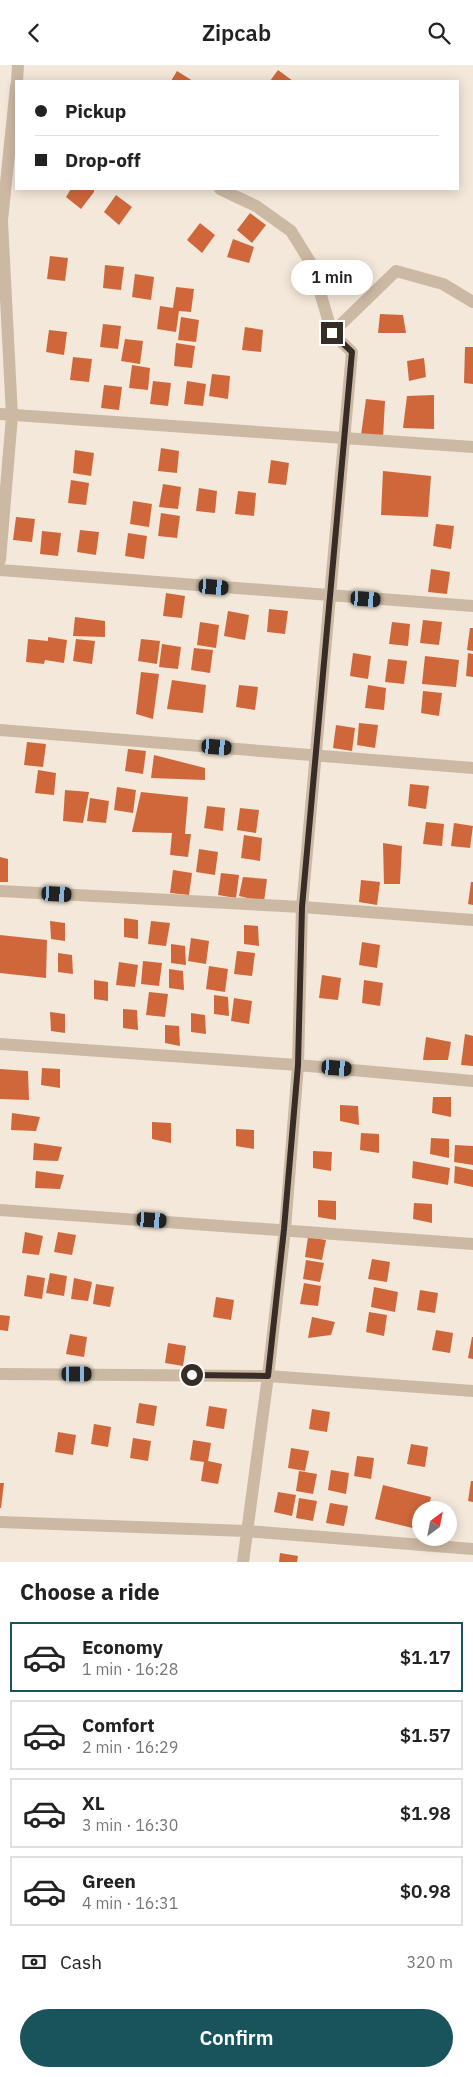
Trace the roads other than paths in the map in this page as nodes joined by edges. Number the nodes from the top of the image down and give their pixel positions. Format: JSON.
{"nodes":[{"id":1,"x":18,"y":65,"type":"edge"},
{"id":2,"x":17,"y":80,"type":"edge"},
{"id":3,"x":15,"y":105,"type":"edge"},
{"id":4,"x":222,"y":190,"type":"edge"},
{"id":5,"x":1,"y":221,"type":"edge"},
{"id":6,"x":473,"y":302,"type":"edge"},
{"id":7,"x":332,"y":333,"type":"junction"},
{"id":8,"x":6,"y":415,"type":"edge"},
{"id":9,"x":345,"y":437,"type":"junction"},
{"id":10,"x":473,"y":447,"type":"edge"},
{"id":11,"x":0,"y":560,"type":"edge"},
{"id":12,"x":0,"y":570,"type":"edge"},
{"id":13,"x":330,"y":597,"type":"junction"},
{"id":14,"x":473,"y":606,"type":"edge"},
{"id":15,"x":0,"y":730,"type":"edge"},
{"id":16,"x":316,"y":756,"type":"junction"},
{"id":17,"x":473,"y":768,"type":"edge"},
{"id":18,"x":0,"y":891,"type":"edge"},
{"id":19,"x":302,"y":907,"type":"junction"},
{"id":20,"x":473,"y":920,"type":"edge"},
{"id":21,"x":0,"y":1044,"type":"edge"},
{"id":22,"x":298,"y":1065,"type":"junction"},
{"id":23,"x":473,"y":1081,"type":"edge"},
{"id":24,"x":0,"y":1210,"type":"edge"},
{"id":25,"x":284,"y":1229,"type":"junction"},
{"id":26,"x":473,"y":1244,"type":"edge"},
{"id":27,"x":0,"y":1374,"type":"edge"},
{"id":28,"x":268,"y":1376,"type":"junction"},
{"id":29,"x":473,"y":1391,"type":"edge"},
{"id":30,"x":0,"y":1522,"type":"edge"},
{"id":31,"x":246,"y":1531,"type":"junction"},
{"id":32,"x":473,"y":1549,"type":"edge"},
{"id":33,"x":243,"y":1562,"type":"edge"}],
"edges":[{"from":1,"to":2,"type":"street"},
{"from":3,"to":5,"type":"street"},
{"from":4,"to":7,"type":"street"},
{"from":5,"to":8,"type":"street"},
{"from":6,"to":7,"type":"street"},
{"from":7,"to":9,"type":"street"},
{"from":8,"to":9,"type":"street"},
{"from":8,"to":11,"type":"street"},
{"from":9,"to":10,"type":"street"},
{"from":9,"to":13,"type":"street"},
{"from":12,"to":13,"type":"street"},
{"from":13,"to":14,"type":"street"},
{"from":13,"to":16,"type":"street"},
{"from":15,"to":16,"type":"street"},
{"from":16,"to":17,"type":"street"},
{"from":16,"to":19,"type":"street"},
{"from":18,"to":19,"type":"street"},
{"from":19,"to":20,"type":"street"},
{"from":19,"to":22,"type":"street"},
{"from":21,"to":22,"type":"street"},
{"from":22,"to":23,"type":"street"},
{"from":22,"to":25,"type":"street"},
{"from":24,"to":25,"type":"street"},
{"from":25,"to":26,"type":"street"},
{"from":25,"to":28,"type":"street"},
{"from":27,"to":28,"type":"street"},
{"from":28,"to":29,"type":"street"},
{"from":28,"to":31,"type":"street"},
{"from":30,"to":31,"type":"street"},
{"from":31,"to":32,"type":"street"},
{"from":31,"to":33,"type":"street"}]}
